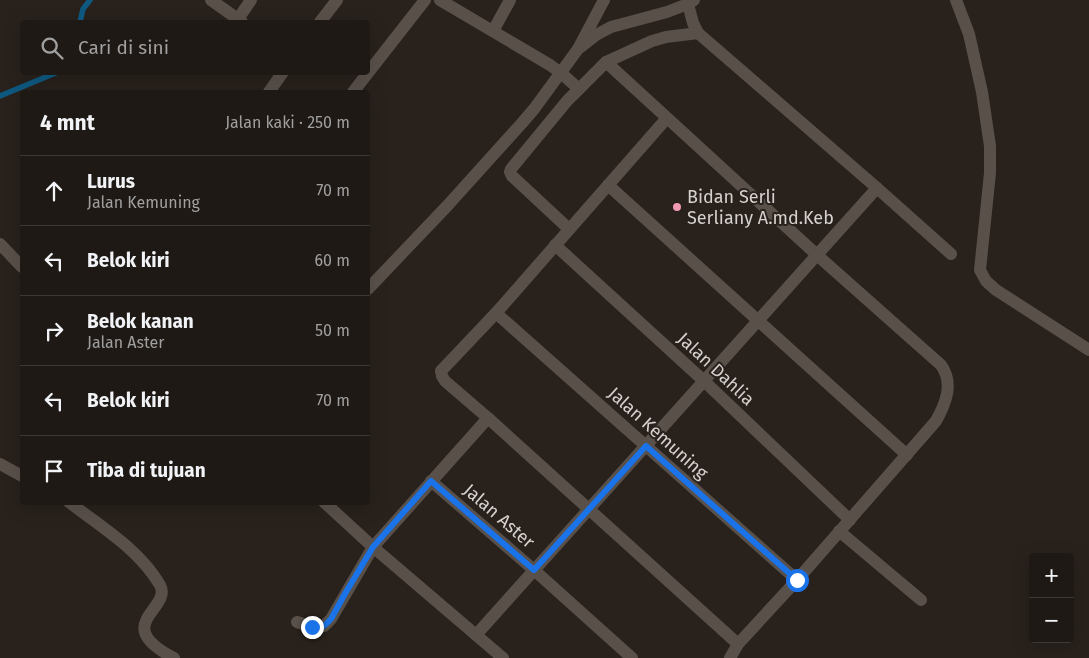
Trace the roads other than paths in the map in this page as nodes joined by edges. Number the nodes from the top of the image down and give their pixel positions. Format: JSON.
{"nodes":[{"id":1,"x":211,"y":0,"type":"edge"},
{"id":2,"x":251,"y":0,"type":"edge"},
{"id":3,"x":337,"y":0,"type":"edge"},
{"id":4,"x":424,"y":0,"type":"edge"},
{"id":5,"x":440,"y":0,"type":"edge"},
{"id":6,"x":510,"y":0,"type":"edge"},
{"id":7,"x":604,"y":0,"type":"edge"},
{"id":8,"x":956,"y":0,"type":"edge"},
{"id":9,"x":691,"y":2,"type":"edge"},
{"id":10,"x":239,"y":20,"type":"edge"},
{"id":11,"x":241,"y":20,"type":"edge"},
{"id":12,"x":322,"y":20,"type":"edge"},
{"id":13,"x":493,"y":31,"type":"junction"},
{"id":14,"x":698,"y":33,"type":"junction"},
{"id":15,"x":578,"y":49,"type":"junction"},
{"id":16,"x":606,"y":62,"type":"junction"},
{"id":17,"x":370,"y":70,"type":"edge"},
{"id":18,"x":561,"y":73,"type":"junction"},
{"id":19,"x":282,"y":75,"type":"edge"},
{"id":20,"x":366,"y":75,"type":"edge"},
{"id":21,"x":579,"y":89,"type":"junction"},
{"id":22,"x":270,"y":90,"type":"edge"},
{"id":23,"x":355,"y":90,"type":"edge"},
{"id":24,"x":666,"y":118,"type":"junction"},
{"id":25,"x":608,"y":185,"type":"junction"},
{"id":26,"x":877,"y":188,"type":"junction"},
{"id":27,"x":569,"y":229,"type":"junction"},
{"id":28,"x":0,"y":244,"type":"edge"},
{"id":29,"x":555,"y":245,"type":"junction"},
{"id":30,"x":950,"y":254,"type":"dead end"},
{"id":31,"x":817,"y":255,"type":"junction"},
{"id":32,"x":20,"y":266,"type":"edge"},
{"id":33,"x":370,"y":287,"type":"edge"},
{"id":34,"x":496,"y":313,"type":"junction"},
{"id":35,"x":759,"y":321,"type":"junction"},
{"id":36,"x":1089,"y":350,"type":"edge"},
{"id":37,"x":704,"y":381,"type":"junction"},
{"id":38,"x":488,"y":418,"type":"junction"},
{"id":39,"x":646,"y":446,"type":"junction"},
{"id":40,"x":907,"y":455,"type":"junction"},
{"id":41,"x":0,"y":464,"type":"edge"},
{"id":42,"x":20,"y":475,"type":"edge"},
{"id":43,"x":431,"y":481,"type":"junction"},
{"id":44,"x":73,"y":505,"type":"edge"},
{"id":45,"x":327,"y":505,"type":"edge"},
{"id":46,"x":589,"y":509,"type":"junction"},
{"id":47,"x":850,"y":520,"type":"junction"},
{"id":48,"x":839,"y":531,"type":"junction"},
{"id":49,"x":373,"y":547,"type":"junction"},
{"id":50,"x":534,"y":570,"type":"junction"},
{"id":51,"x":797,"y":580,"type":"junction"},
{"id":52,"x":921,"y":600,"type":"dead end"},
{"id":53,"x":297,"y":622,"type":"dead end"},
{"id":54,"x":476,"y":635,"type":"junction"},
{"id":55,"x":738,"y":644,"type":"junction"},
{"id":56,"x":174,"y":658,"type":"edge"},
{"id":57,"x":503,"y":658,"type":"edge"},
{"id":58,"x":632,"y":658,"type":"edge"},
{"id":59,"x":730,"y":658,"type":"edge"}],
"edges":[{"from":1,"to":10,"type":"street"},
{"from":2,"to":11,"type":"street"},
{"from":3,"to":12,"type":"street"},
{"from":4,"to":17,"type":"street"},
{"from":5,"to":13,"type":"street"},
{"from":6,"to":13,"type":"street"},
{"from":7,"to":15,"type":"street"},
{"from":8,"to":36,"type":"street"},
{"from":9,"to":14,"type":"street"},
{"from":9,"to":15,"type":"street"},
{"from":13,"to":18,"type":"street"},
{"from":14,"to":16,"type":"street"},
{"from":14,"to":26,"type":"street"},
{"from":15,"to":18,"type":"street"},
{"from":16,"to":21,"type":"street"},
{"from":16,"to":24,"type":"street"},
{"from":18,"to":21,"type":"street"},
{"from":18,"to":33,"type":"street"},
{"from":19,"to":22,"type":"street"},
{"from":20,"to":23,"type":"street"},
{"from":21,"to":27,"type":"street"},
{"from":24,"to":25,"type":"street"},
{"from":24,"to":31,"type":"street"},
{"from":25,"to":27,"type":"street"},
{"from":25,"to":35,"type":"street"},
{"from":26,"to":30,"type":"street"},
{"from":26,"to":31,"type":"street"},
{"from":27,"to":29,"type":"street"},
{"from":28,"to":32,"type":"street"},
{"from":29,"to":34,"type":"street"},
{"from":29,"to":37,"type":"street","name":"Jalan Dahlia"},
{"from":31,"to":35,"type":"street"},
{"from":31,"to":40,"type":"street"},
{"from":34,"to":38,"type":"street"},
{"from":34,"to":39,"type":"street","name":"Jalan Kemuning"},
{"from":35,"to":37,"type":"street"},
{"from":35,"to":40,"type":"street"},
{"from":37,"to":39,"type":"street"},
{"from":37,"to":47,"type":"street","name":"Jalan Dahlia"},
{"from":38,"to":43,"type":"street"},
{"from":38,"to":46,"type":"street"},
{"from":39,"to":46,"type":"street"},
{"from":39,"to":51,"type":"street","name":"Jalan Kemuning"},
{"from":40,"to":47,"type":"street"},
{"from":41,"to":42,"type":"street"},
{"from":43,"to":49,"type":"street"},
{"from":43,"to":50,"type":"street","name":"Jalan Aster"},
{"from":44,"to":56,"type":"street"},
{"from":45,"to":49,"type":"street"},
{"from":46,"to":50,"type":"street"},
{"from":46,"to":55,"type":"street"},
{"from":47,"to":48,"type":"street"},
{"from":48,"to":51,"type":"street"},
{"from":48,"to":52,"type":"street"},
{"from":49,"to":53,"type":"street"},
{"from":49,"to":54,"type":"street"},
{"from":50,"to":54,"type":"street"},
{"from":50,"to":58,"type":"street","name":"Jalan Aster"},
{"from":51,"to":55,"type":"street"},
{"from":54,"to":57,"type":"street"},
{"from":55,"to":59,"type":"street"}]}
